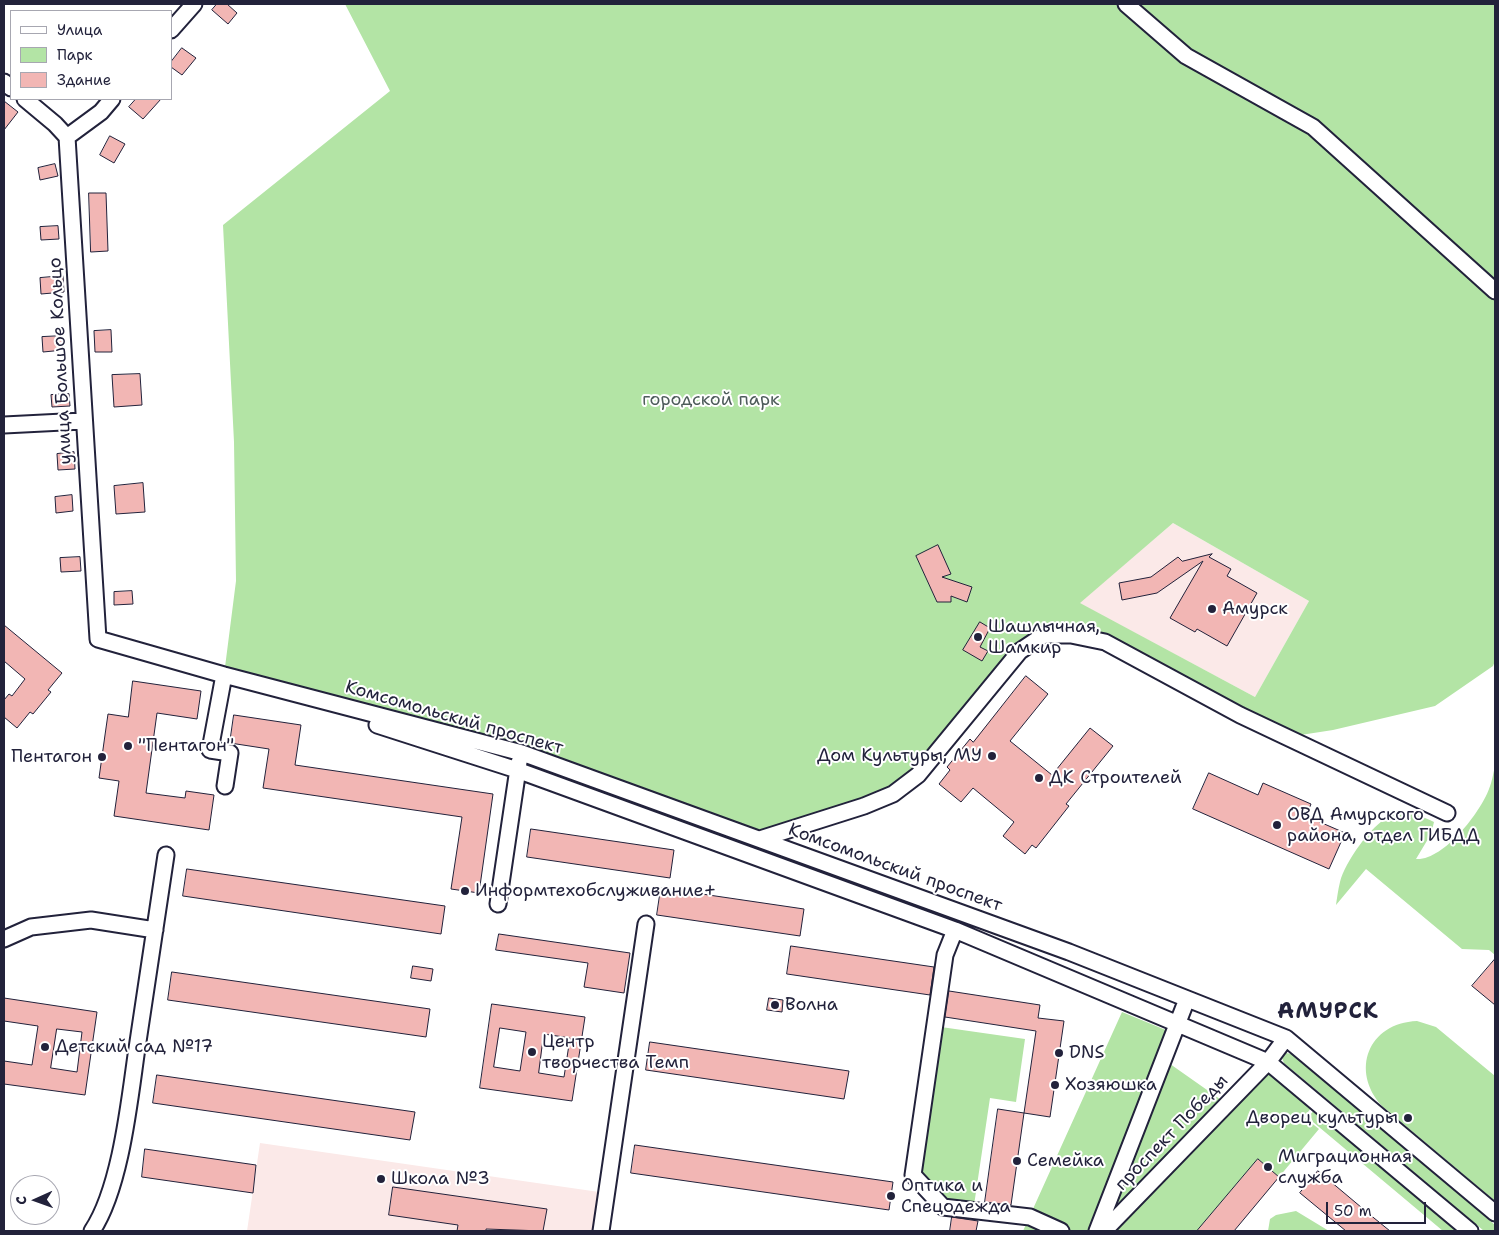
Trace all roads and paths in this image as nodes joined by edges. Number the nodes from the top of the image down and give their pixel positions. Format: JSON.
{"nodes":[{"id":1,"x":194,"y":4,"type":"edge"},
{"id":2,"x":1126,"y":4,"type":"edge"},
{"id":3,"x":172,"y":29,"type":"edge"},
{"id":4,"x":25,"y":100,"type":"edge"},
{"id":5,"x":111,"y":100,"type":"edge"},
{"id":6,"x":67,"y":137,"type":"junction"},
{"id":7,"x":1495,"y":291,"type":"edge"},
{"id":8,"x":83,"y":421,"type":"junction"},
{"id":9,"x":4,"y":425,"type":"edge"},
{"id":10,"x":98,"y":639,"type":"joint"},
{"id":11,"x":224,"y":675,"type":"junction"},
{"id":12,"x":522,"y":753,"type":"junction"},
{"id":13,"x":517,"y":770,"type":"junction"},
{"id":14,"x":225,"y":786,"type":"dead end"},
{"id":15,"x":1447,"y":813,"type":"dead end"},
{"id":16,"x":760,"y":839,"type":"junction"},
{"id":17,"x":166,"y":855,"type":"dead end"},
{"id":18,"x":498,"y":904,"type":"dead end"},
{"id":19,"x":646,"y":924,"type":"dead end"},
{"id":20,"x":155,"y":930,"type":"junction"},
{"id":21,"x":956,"y":930,"type":"junction"},
{"id":22,"x":4,"y":939,"type":"edge"},
{"id":23,"x":1187,"y":998,"type":"junction"},
{"id":24,"x":1176,"y":1023,"type":"junction"},
{"id":25,"x":1286,"y":1038,"type":"junction"},
{"id":26,"x":1268,"y":1062,"type":"junction"},
{"id":27,"x":1495,"y":1213,"type":"edge"},
{"id":28,"x":92,"y":1231,"type":"edge"},
{"id":29,"x":601,"y":1231,"type":"edge"},
{"id":30,"x":1061,"y":1231,"type":"edge"},
{"id":31,"x":1097,"y":1231,"type":"edge"},
{"id":32,"x":1104,"y":1231,"type":"edge"},
{"id":33,"x":1470,"y":1231,"type":"edge"}],
"edges":[{"from":1,"to":3,"type":"street"},
{"from":2,"to":7,"type":"street"},
{"from":4,"to":6,"type":"street"},
{"from":5,"to":6,"type":"street"},
{"from":6,"to":8,"type":"street","name":"улица Большое Кольцо"},
{"from":8,"to":9,"type":"street"},
{"from":8,"to":10,"type":"street","name":"улица Большое Кольцо"},
{"from":10,"to":11,"type":"street","name":"Комсомольский проспект"},
{"from":11,"to":12,"type":"street","name":"Комсомольский проспект"},
{"from":11,"to":13,"type":"street","name":"Комсомольский проспект"},
{"from":11,"to":14,"type":"street"},
{"from":12,"to":13,"type":"street"},
{"from":12,"to":16,"type":"street","name":"Комсомольский проспект"},
{"from":13,"to":18,"type":"street"},
{"from":13,"to":21,"type":"street","name":"Комсомольский проспект"},
{"from":15,"to":16,"type":"street"},
{"from":16,"to":23,"type":"street","name":"Комсомольский проспект"},
{"from":17,"to":20,"type":"street"},
{"from":19,"to":29,"type":"street"},
{"from":20,"to":22,"type":"street"},
{"from":20,"to":28,"type":"street"},
{"from":21,"to":24,"type":"street","name":"Комсомольский проспект"},
{"from":21,"to":30,"type":"street"},
{"from":23,"to":24,"type":"street","name":"проспект Победы"},
{"from":23,"to":25,"type":"street","name":"Комсомольский проспект"},
{"from":24,"to":26,"type":"street","name":"Комсомольский проспект"},
{"from":24,"to":31,"type":"street","name":"проспект Победы"},
{"from":25,"to":26,"type":"street","name":"проспект Победы"},
{"from":25,"to":27,"type":"street","name":"Комсомольский проспект"},
{"from":26,"to":32,"type":"street","name":"проспект Победы"},
{"from":26,"to":33,"type":"street","name":"Комсомольский проспект"}]}
